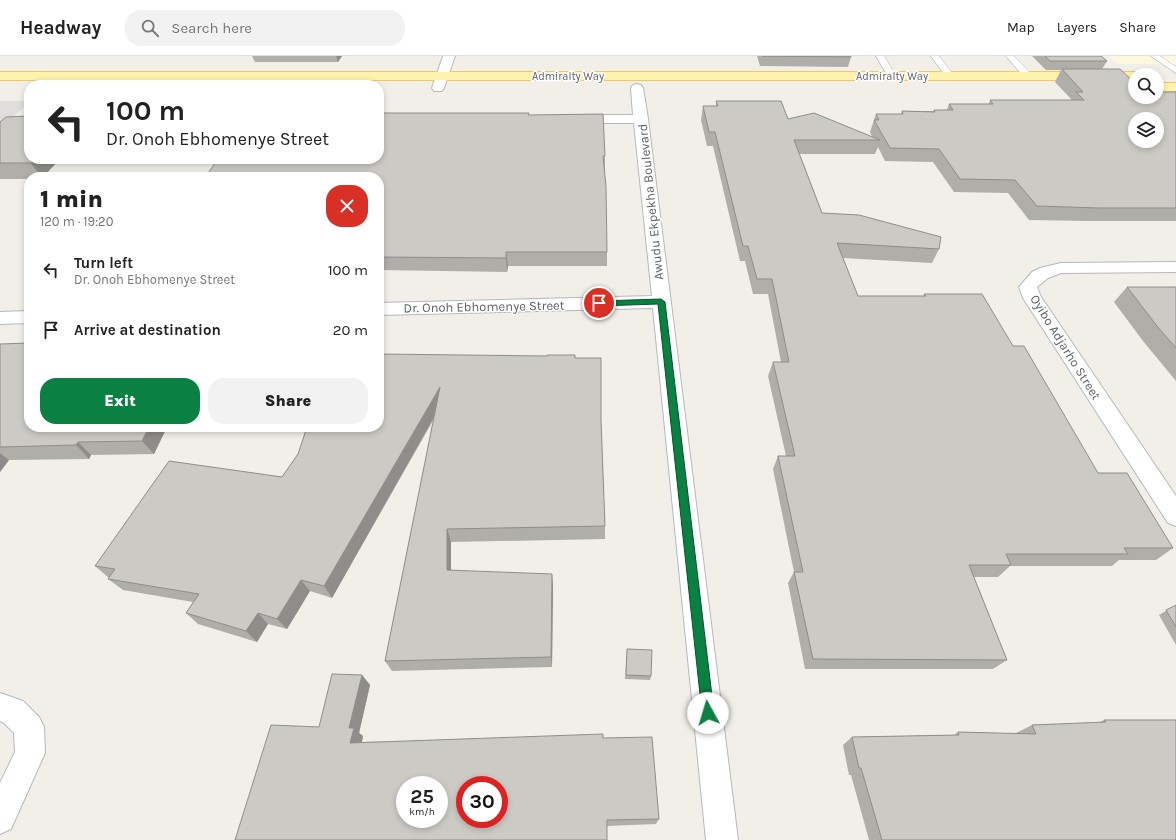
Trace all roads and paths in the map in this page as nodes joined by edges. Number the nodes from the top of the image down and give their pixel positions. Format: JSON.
{"nodes":[{"id":1,"x":449,"y":56,"type":"edge"},
{"id":2,"x":880,"y":56,"type":"edge"},
{"id":3,"x":935,"y":56,"type":"edge"},
{"id":4,"x":1010,"y":56,"type":"edge"},
{"id":5,"x":1155,"y":56,"type":"edge"},
{"id":6,"x":1176,"y":71,"type":"edge"},
{"id":7,"x":0,"y":76,"type":"edge"},
{"id":8,"x":443,"y":76,"type":"junction"},
{"id":9,"x":892,"y":76,"type":"junction"},
{"id":10,"x":950,"y":76,"type":"junction"},
{"id":11,"x":1028,"y":76,"type":"junction"},
{"id":12,"x":1128,"y":76,"type":"edge"},
{"id":13,"x":1164,"y":76,"type":"edge"},
{"id":14,"x":1176,"y":76,"type":"edge"},
{"id":15,"x":1128,"y":87,"type":"edge"},
{"id":16,"x":1164,"y":87,"type":"edge"},
{"id":17,"x":1176,"y":87,"type":"edge"},
{"id":18,"x":424,"y":88,"type":"dead end"},
{"id":19,"x":438,"y":88,"type":"junction"},
{"id":20,"x":454,"y":88,"type":"dead end"},
{"id":21,"x":637,"y":88,"type":"dead end"},
{"id":22,"x":701,"y":88,"type":"dead end"},
{"id":23,"x":562,"y":119,"type":"edge"},
{"id":24,"x":641,"y":119,"type":"junction"},
{"id":25,"x":1176,"y":267,"type":"edge"},
{"id":26,"x":661,"y":302,"type":"junction"},
{"id":27,"x":384,"y":309,"type":"edge"},
{"id":28,"x":24,"y":317,"type":"edge"},
{"id":29,"x":0,"y":318,"type":"edge"},
{"id":30,"x":1176,"y":516,"type":"edge"},
{"id":31,"x":0,"y":707,"type":"edge"},
{"id":32,"x":0,"y":818,"type":"edge"},
{"id":33,"x":722,"y":840,"type":"edge"}],
"edges":[{"from":1,"to":8,"type":"street"},
{"from":2,"to":9,"type":"lane"},
{"from":3,"to":10,"type":"lane"},
{"from":4,"to":11,"type":"lane"},
{"from":5,"to":6,"type":"lane"},
{"from":7,"to":8,"type":"main road","name":"Admiralty Way"},
{"from":8,"to":9,"type":"main road","name":"Admiralty Way"},
{"from":8,"to":19,"type":"street"},
{"from":9,"to":10,"type":"main road","name":"Admiralty Way"},
{"from":10,"to":11,"type":"main road","name":"Admiralty Way"},
{"from":11,"to":12,"type":"main road","name":"Admiralty Way"},
{"from":13,"to":14,"type":"main road"},
{"from":15,"to":22,"type":"main road","name":"Admiralty Way"},
{"from":16,"to":17,"type":"main road"},
{"from":18,"to":19,"type":"main road"},
{"from":19,"to":20,"type":"main road"},
{"from":21,"to":24,"type":"street","name":"Awudu Ekpekha Boulevard"},
{"from":23,"to":24,"type":"street"},
{"from":24,"to":26,"type":"street","name":"Awudu Ekpekha Boulevard"},
{"from":25,"to":30,"type":"street","name":"Oyibo Adjarho Street"},
{"from":26,"to":27,"type":"street","name":"Dr. Onoh Ebhomenye Street"},
{"from":26,"to":33,"type":"street","name":"Awudu Ekpekha Boulevard"},
{"from":28,"to":29,"type":"street"},
{"from":31,"to":32,"type":"street"}]}
